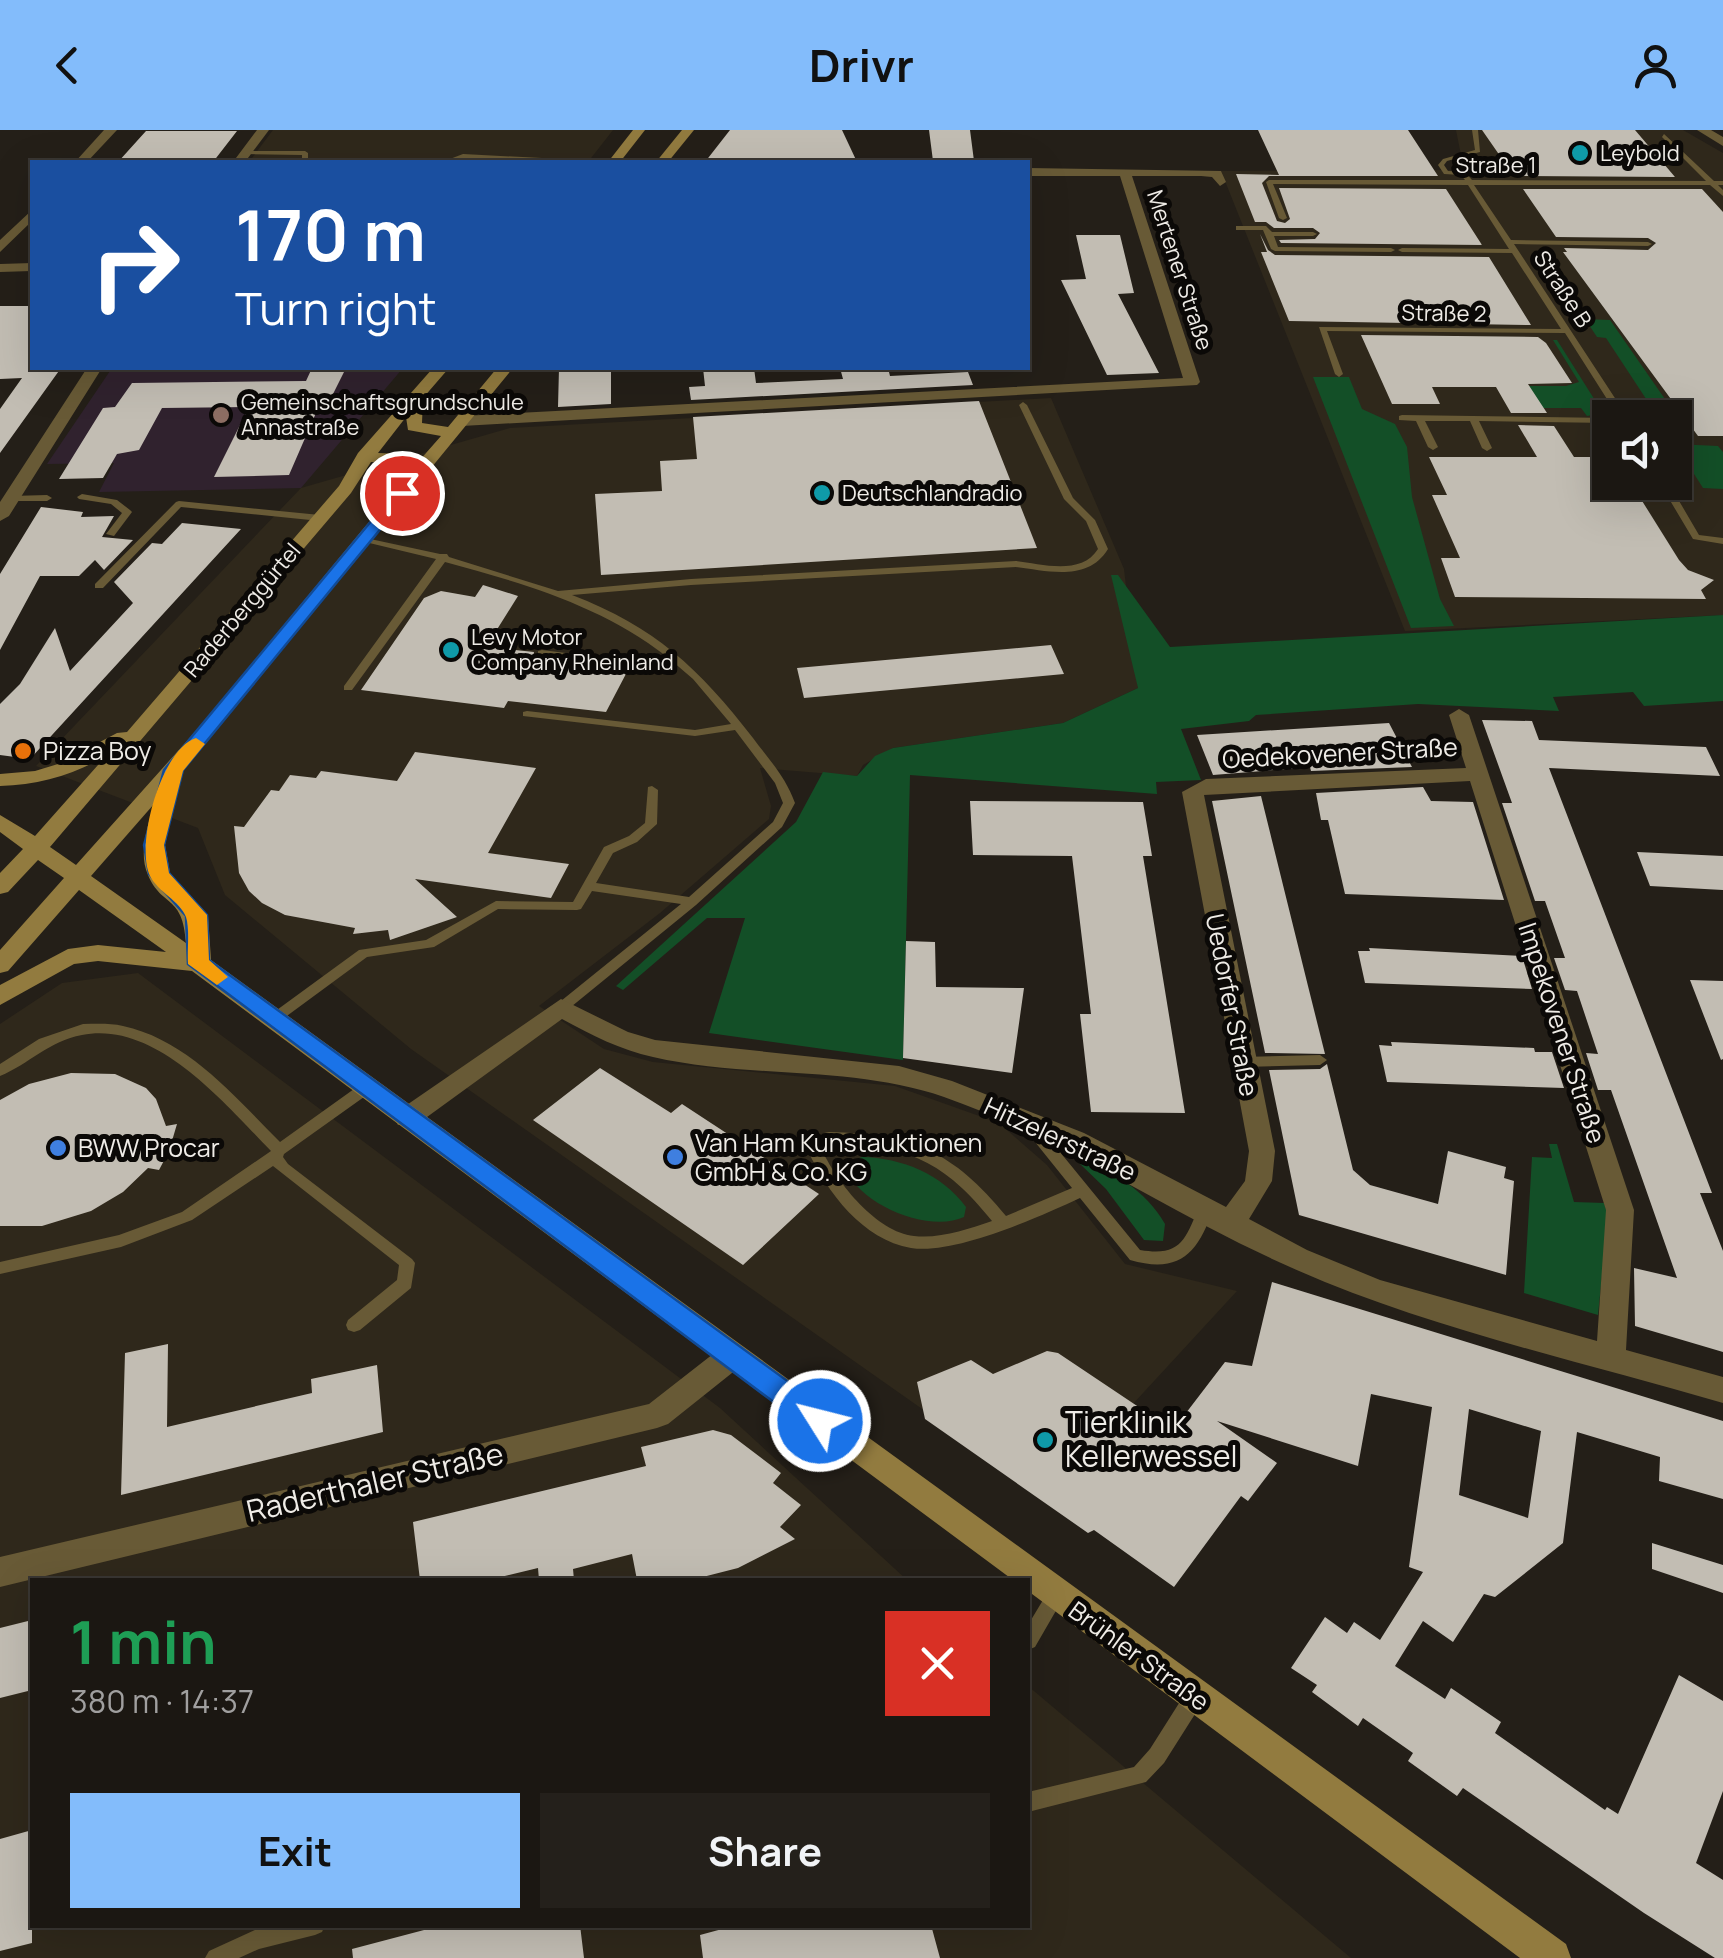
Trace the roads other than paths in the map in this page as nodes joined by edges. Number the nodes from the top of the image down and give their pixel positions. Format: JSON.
{"nodes":[{"id":1,"x":111,"y":130,"type":"edge"},
{"id":2,"x":264,"y":130,"type":"edge"},
{"id":3,"x":639,"y":130,"type":"edge"},
{"id":4,"x":688,"y":130,"type":"edge"},
{"id":5,"x":1475,"y":130,"type":"edge"},
{"id":6,"x":1703,"y":130,"type":"edge"},
{"id":7,"x":1664,"y":136,"type":"dead end"},
{"id":8,"x":1723,"y":142,"type":"edge"},
{"id":9,"x":243,"y":158,"type":"edge"},
{"id":10,"x":82,"y":160,"type":"edge"},
{"id":11,"x":305,"y":160,"type":"edge"},
{"id":12,"x":451,"y":160,"type":"edge"},
{"id":13,"x":542,"y":160,"type":"edge"},
{"id":14,"x":616,"y":160,"type":"edge"},
{"id":15,"x":664,"y":160,"type":"edge"},
{"id":16,"x":1030,"y":172,"type":"edge"},
{"id":17,"x":1124,"y":172,"type":"junction"},
{"id":18,"x":1220,"y":182,"type":"dead end"},
{"id":19,"x":1470,"y":183,"type":"junction"},
{"id":20,"x":1718,"y":183,"type":"edge"},
{"id":21,"x":1723,"y":194,"type":"edge"},
{"id":22,"x":30,"y":216,"type":"edge"},
{"id":23,"x":1283,"y":218,"type":"dead end"},
{"id":24,"x":1239,"y":228,"type":"dead end"},
{"id":25,"x":1269,"y":234,"type":"junction"},
{"id":26,"x":1313,"y":234,"type":"dead end"},
{"id":27,"x":1508,"y":242,"type":"junction"},
{"id":28,"x":1648,"y":244,"type":"dead end"},
{"id":29,"x":0,"y":248,"type":"edge"},
{"id":30,"x":1390,"y":250,"type":"dead end"},
{"id":31,"x":1402,"y":250,"type":"dead end"},
{"id":32,"x":1514,"y":251,"type":"junction"},
{"id":33,"x":30,"y":267,"type":"edge"},
{"id":34,"x":0,"y":268,"type":"edge"},
{"id":35,"x":1566,"y":331,"type":"junction"},
{"id":36,"x":93,"y":370,"type":"edge"},
{"id":37,"x":439,"y":370,"type":"edge"},
{"id":38,"x":503,"y":370,"type":"edge"},
{"id":39,"x":1339,"y":374,"type":"dead end"},
{"id":40,"x":416,"y":397,"type":"junction"},
{"id":41,"x":1612,"y":400,"type":"edge"},
{"id":42,"x":1023,"y":406,"type":"dead end"},
{"id":43,"x":1402,"y":418,"type":"dead end"},
{"id":44,"x":1420,"y":418,"type":"junction"},
{"id":45,"x":1472,"y":419,"type":"junction"},
{"id":46,"x":1592,"y":420,"type":"edge"},
{"id":47,"x":457,"y":427,"type":"junction"},
{"id":48,"x":1434,"y":447,"type":"dead end"},
{"id":49,"x":1487,"y":448,"type":"dead end"},
{"id":50,"x":364,"y":457,"type":"junction"},
{"id":51,"x":421,"y":470,"type":"junction"},
{"id":52,"x":82,"y":497,"type":"dead end"},
{"id":53,"x":47,"y":498,"type":"dead end"},
{"id":54,"x":11,"y":499,"type":"junction"},
{"id":55,"x":1674,"y":500,"type":"edge"},
{"id":56,"x":0,"y":516,"type":"edge"},
{"id":57,"x":320,"y":518,"type":"junction"},
{"id":58,"x":112,"y":534,"type":"dead end"},
{"id":59,"x":364,"y":539,"type":"junction"},
{"id":60,"x":1723,"y":541,"type":"edge"},
{"id":61,"x":444,"y":556,"type":"junction"},
{"id":62,"x":100,"y":586,"type":"dead end"},
{"id":63,"x":554,"y":594,"type":"junction"},
{"id":64,"x":542,"y":653,"type":"dead end"},
{"id":65,"x":674,"y":657,"type":"junction"},
{"id":66,"x":348,"y":688,"type":"dead end"},
{"id":67,"x":527,"y":714,"type":"dead end"},
{"id":68,"x":1459,"y":715,"type":"dead end"},
{"id":69,"x":146,"y":724,"type":"junction"},
{"id":70,"x":735,"y":727,"type":"junction"},
{"id":71,"x":173,"y":770,"type":"junction"},
{"id":72,"x":1477,"y":774,"type":"junction"},
{"id":73,"x":0,"y":780,"type":"edge"},
{"id":74,"x":1206,"y":786,"type":"joint"},
{"id":75,"x":652,"y":790,"type":"dead end"},
{"id":76,"x":0,"y":822,"type":"edge"},
{"id":77,"x":37,"y":846,"type":"junction"},
{"id":78,"x":79,"y":879,"type":"junction"},
{"id":79,"x":590,"y":886,"type":"junction"},
{"id":80,"x":0,"y":887,"type":"edge"},
{"id":81,"x":692,"y":902,"type":"junction"},
{"id":82,"x":198,"y":964,"type":"junction"},
{"id":83,"x":0,"y":965,"type":"edge"},
{"id":84,"x":0,"y":996,"type":"edge"},
{"id":85,"x":560,"y":1008,"type":"junction"},
{"id":86,"x":275,"y":1018,"type":"junction"},
{"id":87,"x":1320,"y":1060,"type":"dead end"},
{"id":88,"x":1242,"y":1062,"type":"junction"},
{"id":89,"x":0,"y":1070,"type":"edge"},
{"id":90,"x":366,"y":1088,"type":"junction"},
{"id":91,"x":407,"y":1118,"type":"junction"},
{"id":92,"x":1024,"y":1118,"type":"junction"},
{"id":93,"x":277,"y":1154,"type":"junction"},
{"id":94,"x":1081,"y":1191,"type":"junction"},
{"id":95,"x":1217,"y":1215,"type":"junction"},
{"id":96,"x":1002,"y":1222,"type":"junction"},
{"id":97,"x":0,"y":1268,"type":"edge"},
{"id":98,"x":354,"y":1325,"type":"dead end"},
{"id":99,"x":732,"y":1356,"type":"junction"},
{"id":100,"x":1612,"y":1358,"type":"junction"},
{"id":101,"x":1723,"y":1390,"type":"edge"},
{"id":102,"x":0,"y":1572,"type":"edge"},
{"id":103,"x":1055,"y":1596,"type":"junction"},
{"id":104,"x":1030,"y":1637,"type":"edge"},
{"id":105,"x":1195,"y":1696,"type":"junction"},
{"id":106,"x":1030,"y":1801,"type":"edge"},
{"id":107,"x":303,"y":1928,"type":"edge"},
{"id":108,"x":216,"y":1958,"type":"edge"},
{"id":109,"x":1552,"y":1958,"type":"edge"}],
"edges":[{"from":1,"to":10,"type":"street"},
{"from":2,"to":9,"type":"street"},
{"from":3,"to":14,"type":"main road"},
{"from":4,"to":15,"type":"main road"},
{"from":5,"to":19,"type":"lane"},
{"from":6,"to":8,"type":"street"},
{"from":7,"to":20,"type":"lane"},
{"from":9,"to":11,"type":"lane"},
{"from":12,"to":13,"type":"lane"},
{"from":16,"to":17,"type":"street","name":"Mertener Straße"},
{"from":17,"to":18,"type":"street","name":"Mertener Straße"},
{"from":17,"to":47,"type":"street","name":"Mertener Straße"},
{"from":19,"to":20,"type":"lane","name":"Straße 1"},
{"from":19,"to":23,"type":"lane","name":"Straße 1"},
{"from":19,"to":27,"type":"lane","name":"Straße B"},
{"from":20,"to":21,"type":"lane"},
{"from":22,"to":29,"type":"street"},
{"from":24,"to":25,"type":"lane"},
{"from":25,"to":26,"type":"lane"},
{"from":25,"to":30,"type":"lane"},
{"from":27,"to":28,"type":"lane"},
{"from":27,"to":32,"type":"lane","name":"Straße B"},
{"from":31,"to":32,"type":"lane"},
{"from":32,"to":35,"type":"lane","name":"Straße B"},
{"from":33,"to":34,"type":"street"},
{"from":35,"to":39,"type":"lane","name":"Straße 2"},
{"from":35,"to":41,"type":"lane","name":"Straße B"},
{"from":36,"to":54,"type":"street"},
{"from":37,"to":40,"type":"main road","name":"Raderberggürtel"},
{"from":38,"to":47,"type":"main road","name":"Raderberggürtel"},
{"from":40,"to":47,"type":"main road"},
{"from":40,"to":50,"type":"main road","name":"Raderberggürtel"},
{"from":42,"to":63,"type":"lane"},
{"from":43,"to":44,"type":"lane"},
{"from":44,"to":45,"type":"lane"},
{"from":44,"to":48,"type":"lane"},
{"from":45,"to":46,"type":"lane"},
{"from":45,"to":49,"type":"lane"},
{"from":47,"to":51,"type":"main road","name":"Raderberggürtel"},
{"from":50,"to":51,"type":"main road"},
{"from":50,"to":57,"type":"main road","name":"Raderberggürtel"},
{"from":51,"to":59,"type":"main road","name":"Raderberggürtel"},
{"from":52,"to":58,"type":"lane"},
{"from":53,"to":54,"type":"lane"},
{"from":54,"to":56,"type":"street"},
{"from":55,"to":60,"type":"lane"},
{"from":57,"to":62,"type":"lane"},
{"from":57,"to":69,"type":"main road","name":"Raderberggürtel"},
{"from":59,"to":61,"type":"lane"},
{"from":59,"to":71,"type":"main road","name":"Raderberggürtel"},
{"from":61,"to":63,"type":"lane"},
{"from":61,"to":66,"type":"lane"},
{"from":63,"to":65,"type":"lane"},
{"from":64,"to":65,"type":"lane"},
{"from":65,"to":70,"type":"lane"},
{"from":67,"to":70,"type":"lane"},
{"from":68,"to":72,"type":"street","name":"Impekovener Straße"},
{"from":69,"to":73,"type":"main road"},
{"from":69,"to":77,"type":"main road","name":"Raderberggürtel"},
{"from":70,"to":81,"type":"lane"},
{"from":71,"to":78,"type":"main road","name":"Raderberggürtel"},
{"from":71,"to":82,"type":"main road"},
{"from":72,"to":74,"type":"street","name":"Oedekovener Straße"},
{"from":72,"to":100,"type":"street","name":"Impekovener Straße"},
{"from":74,"to":88,"type":"street","name":"Uedorfer Straße"},
{"from":75,"to":79,"type":"lane"},
{"from":76,"to":77,"type":"main road","name":"Brühler Straße"},
{"from":77,"to":78,"type":"main road","name":"Brühler Straße"},
{"from":77,"to":80,"type":"main road","name":"Raderberggürtel"},
{"from":78,"to":82,"type":"main road","name":"Brühler Straße"},
{"from":78,"to":83,"type":"main road","name":"Raderberggürtel"},
{"from":79,"to":81,"type":"lane"},
{"from":79,"to":86,"type":"lane"},
{"from":81,"to":85,"type":"lane"},
{"from":82,"to":84,"type":"main road"},
{"from":82,"to":86,"type":"main road","name":"Brühler Straße"},
{"from":85,"to":91,"type":"street"},
{"from":85,"to":92,"type":"street","name":"Hitzelerstraße"},
{"from":86,"to":90,"type":"main road","name":"Brühler Straße"},
{"from":87,"to":88,"type":"lane"},
{"from":88,"to":95,"type":"street","name":"Uedorfer Straße"},
{"from":89,"to":93,"type":"lane"},
{"from":90,"to":91,"type":"main road","name":"Brühler Straße"},
{"from":90,"to":93,"type":"lane"},
{"from":91,"to":99,"type":"main road","name":"Brühler Straße"},
{"from":92,"to":94,"type":"lane"},
{"from":92,"to":95,"type":"street","name":"Hitzelerstraße"},
{"from":93,"to":97,"type":"lane"},
{"from":93,"to":98,"type":"lane"},
{"from":94,"to":95,"type":"lane"},
{"from":94,"to":96,"type":"lane"},
{"from":95,"to":100,"type":"street","name":"Hitzelerstraße"},
{"from":96,"to":96,"type":"lane"},
{"from":99,"to":102,"type":"street","name":"Raderthaler Straße"},
{"from":99,"to":103,"type":"main road","name":"Brühler Straße"},
{"from":100,"to":101,"type":"street","name":"Hitzelerstraße"},
{"from":103,"to":104,"type":"lane"},
{"from":103,"to":105,"type":"main road","name":"Brühler Straße"},
{"from":105,"to":106,"type":"lane"},
{"from":105,"to":109,"type":"main road","name":"Brühler Straße"},
{"from":107,"to":108,"type":"lane"}]}
